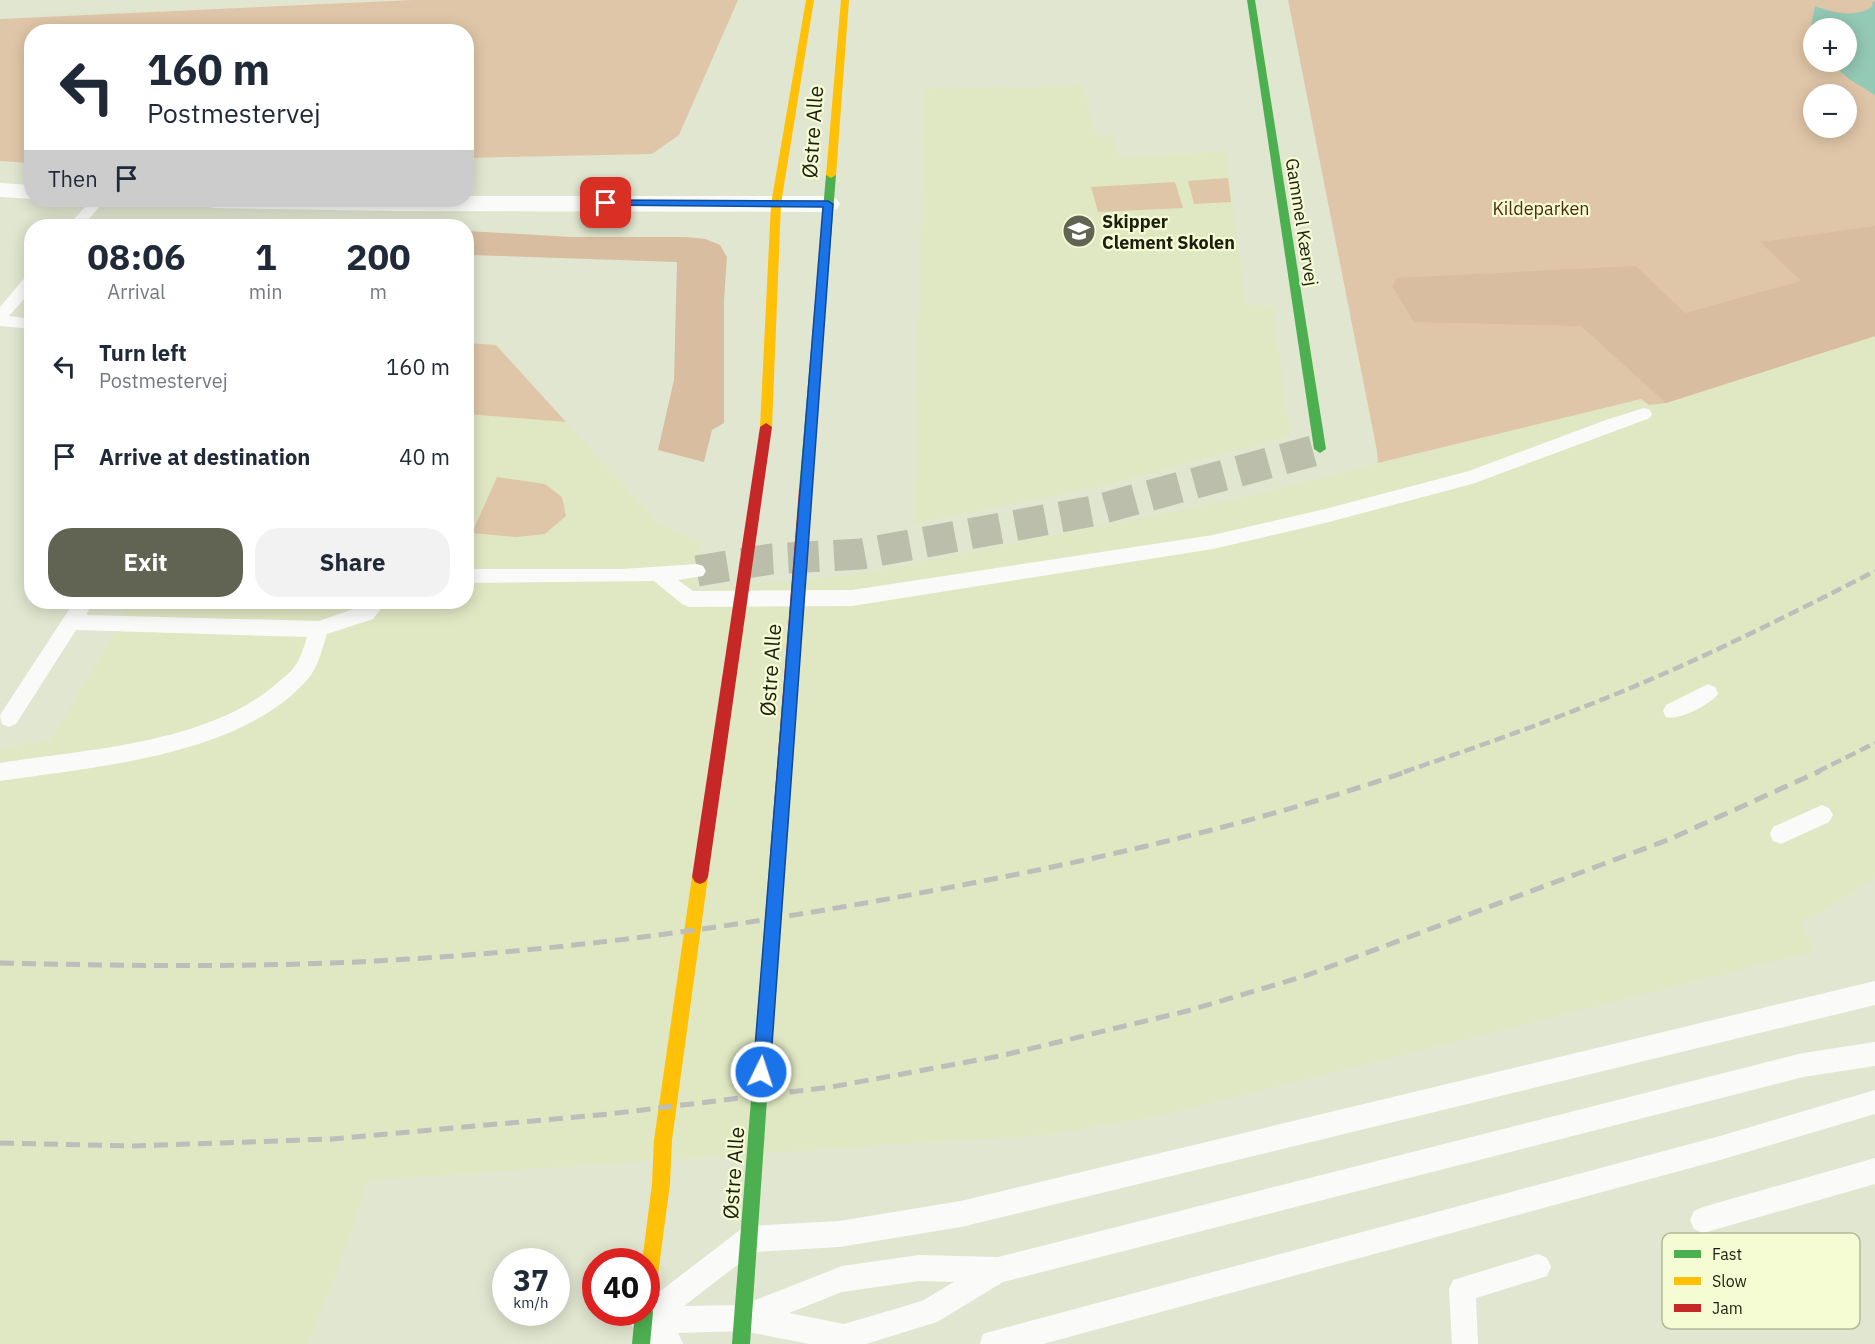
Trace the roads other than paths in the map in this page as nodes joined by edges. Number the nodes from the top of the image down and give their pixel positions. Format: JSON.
{"nodes":[{"id":1,"x":810,"y":0,"type":"edge"},
{"id":2,"x":844,"y":0,"type":"edge"},
{"id":3,"x":1251,"y":0,"type":"edge"},
{"id":4,"x":0,"y":190,"type":"edge"},
{"id":5,"x":24,"y":192,"type":"edge"},
{"id":6,"x":474,"y":203,"type":"edge"},
{"id":7,"x":776,"y":204,"type":"junction"},
{"id":8,"x":828,"y":204,"type":"junction"},
{"id":9,"x":92,"y":207,"type":"edge"},
{"id":10,"x":81,"y":219,"type":"edge"},
{"id":11,"x":24,"y":289,"type":"edge"},
{"id":12,"x":0,"y":319,"type":"edge"},
{"id":13,"x":24,"y":323,"type":"edge"},
{"id":14,"x":1644,"y":414,"type":"dead end"},
{"id":15,"x":1320,"y":449,"type":"dead end"},
{"id":16,"x":698,"y":571,"type":"tunnel mouth"},
{"id":17,"x":658,"y":574,"type":"junction"},
{"id":18,"x":474,"y":576,"type":"edge"},
{"id":19,"x":79,"y":609,"type":"edge"},
{"id":20,"x":370,"y":609,"type":"edge"},
{"id":21,"x":71,"y":622,"type":"junction"},
{"id":22,"x":319,"y":629,"type":"junction"},
{"id":23,"x":1708,"y":693,"type":"dead end"},
{"id":24,"x":1673,"y":711,"type":"dead end"},
{"id":25,"x":9,"y":718,"type":"dead end"},
{"id":26,"x":0,"y":772,"type":"edge"},
{"id":27,"x":1822,"y":816,"type":"dead end"},
{"id":28,"x":1781,"y":834,"type":"dead end"},
{"id":29,"x":1875,"y":993,"type":"edge"},
{"id":30,"x":1875,"y":1054,"type":"edge"},
{"id":31,"x":1875,"y":1102,"type":"edge"},
{"id":32,"x":1875,"y":1171,"type":"edge"},
{"id":33,"x":1703,"y":1220,"type":"dead end"},
{"id":34,"x":749,"y":1239,"type":"junction"},
{"id":35,"x":653,"y":1248,"type":"edge"},
{"id":36,"x":1538,"y":1267,"type":"dead end"},
{"id":37,"x":998,"y":1270,"type":"junction"},
{"id":38,"x":660,"y":1307,"type":"edge"},
{"id":39,"x":660,"y":1321,"type":"edge"},
{"id":40,"x":651,"y":1326,"type":"edge"},
{"id":41,"x":742,"y":1331,"type":"edge"},
{"id":42,"x":670,"y":1344,"type":"edge"},
{"id":43,"x":993,"y":1344,"type":"edge"},
{"id":44,"x":1465,"y":1344,"type":"edge"}],
"edges":[{"from":1,"to":7,"type":"street","name":"Østre Alle"},
{"from":2,"to":8,"type":"street","name":"Østre Alle"},
{"from":3,"to":15,"type":"street","name":"Gammel Kærvej"},
{"from":4,"to":5,"type":"street"},
{"from":6,"to":7,"type":"street"},
{"from":7,"to":8,"type":"street"},
{"from":7,"to":35,"type":"street","name":"Østre Alle"},
{"from":8,"to":34,"type":"street","name":"Østre Alle"},
{"from":9,"to":10,"type":"lane"},
{"from":11,"to":12,"type":"lane"},
{"from":12,"to":13,"type":"lane"},
{"from":14,"to":17,"type":"lane"},
{"from":16,"to":17,"type":"lane"},
{"from":17,"to":18,"type":"lane"},
{"from":19,"to":21,"type":"lane"},
{"from":20,"to":22,"type":"lane"},
{"from":21,"to":22,"type":"lane"},
{"from":21,"to":25,"type":"lane"},
{"from":22,"to":26,"type":"lane"},
{"from":23,"to":24,"type":"lane"},
{"from":27,"to":28,"type":"lane"},
{"from":29,"to":34,"type":"lane"},
{"from":30,"to":37,"type":"lane"},
{"from":31,"to":43,"type":"lane"},
{"from":32,"to":33,"type":"lane"},
{"from":34,"to":38,"type":"lane"},
{"from":34,"to":41,"type":"street","name":"Østre Alle"},
{"from":36,"to":44,"type":"lane"},
{"from":37,"to":41,"type":"lane"},
{"from":37,"to":41,"type":"lane"},
{"from":39,"to":41,"type":"lane"},
{"from":40,"to":42,"type":"lane"}]}
